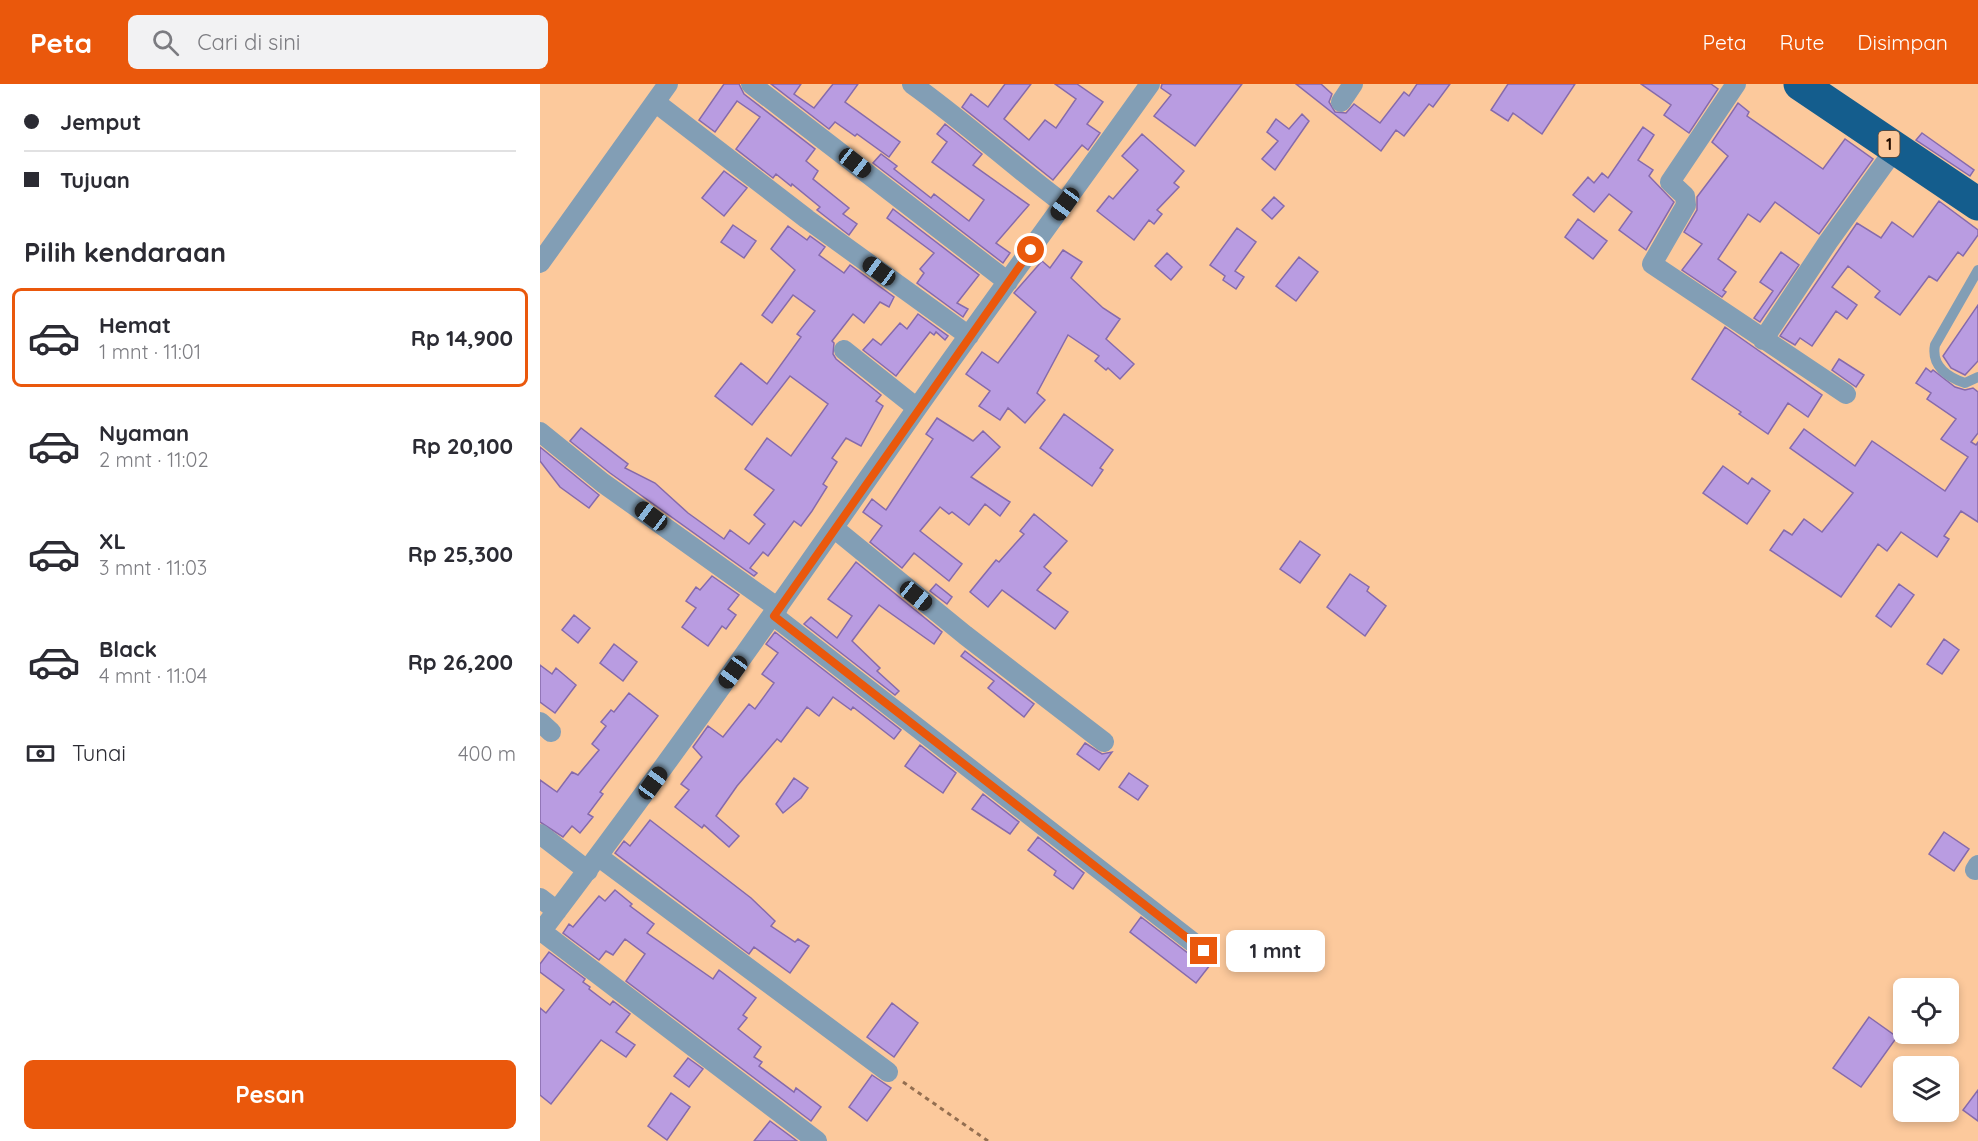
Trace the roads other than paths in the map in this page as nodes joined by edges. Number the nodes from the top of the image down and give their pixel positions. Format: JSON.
{"nodes":[{"id":1,"x":668,"y":84,"type":"edge"},
{"id":2,"x":751,"y":84,"type":"edge"},
{"id":3,"x":912,"y":84,"type":"edge"},
{"id":4,"x":1150,"y":84,"type":"edge"},
{"id":5,"x":1353,"y":84,"type":"edge"},
{"id":6,"x":1736,"y":84,"type":"edge"},
{"id":7,"x":1800,"y":84,"type":"edge"},
{"id":8,"x":655,"y":102,"type":"junction"},
{"id":9,"x":1341,"y":102,"type":"dead end"},
{"id":10,"x":1895,"y":149,"type":"junction"},
{"id":11,"x":1065,"y":204,"type":"junction"},
{"id":12,"x":1978,"y":204,"type":"edge"},
{"id":13,"x":540,"y":263,"type":"edge"},
{"id":14,"x":1978,"y":270,"type":"edge"},
{"id":15,"x":1008,"y":282,"type":"junction"},
{"id":16,"x":969,"y":336,"type":"junction"},
{"id":17,"x":1763,"y":340,"type":"junction"},
{"id":18,"x":844,"y":350,"type":"dead end"},
{"id":19,"x":1978,"y":376,"type":"edge"},
{"id":20,"x":1846,"y":394,"type":"dead end"},
{"id":21,"x":917,"y":408,"type":"junction"},
{"id":22,"x":540,"y":432,"type":"edge"},
{"id":23,"x":835,"y":530,"type":"junction"},
{"id":24,"x":776,"y":612,"type":"junction"},
{"id":25,"x":1104,"y":742,"type":"dead end"},
{"id":26,"x":540,"y":834,"type":"edge"},
{"id":27,"x":593,"y":864,"type":"junction"},
{"id":28,"x":540,"y":898,"type":"edge"},
{"id":29,"x":557,"y":911,"type":"junction"},
{"id":30,"x":541,"y":932,"type":"edge"},
{"id":31,"x":1204,"y":951,"type":"dead end"},
{"id":32,"x":888,"y":1072,"type":"road end"},
{"id":33,"x":816,"y":1141,"type":"edge"}],
"edges":[{"from":1,"to":8,"type":"street"},
{"from":2,"to":15,"type":"street"},
{"from":3,"to":11,"type":"street"},
{"from":4,"to":11,"type":"street"},
{"from":5,"to":9,"type":"street"},
{"from":6,"to":17,"type":"street"},
{"from":7,"to":10,"type":"highway","number":"1"},
{"from":8,"to":13,"type":"street"},
{"from":8,"to":16,"type":"street"},
{"from":10,"to":12,"type":"highway","number":"1"},
{"from":10,"to":17,"type":"street"},
{"from":11,"to":15,"type":"street"},
{"from":14,"to":19,"type":"lane"},
{"from":15,"to":16,"type":"street"},
{"from":16,"to":21,"type":"street"},
{"from":17,"to":20,"type":"street"},
{"from":18,"to":21,"type":"street"},
{"from":21,"to":23,"type":"street"},
{"from":22,"to":24,"type":"street"},
{"from":23,"to":24,"type":"street"},
{"from":23,"to":25,"type":"street"},
{"from":24,"to":27,"type":"street"},
{"from":24,"to":31,"type":"street"},
{"from":26,"to":27,"type":"street"},
{"from":27,"to":29,"type":"street"},
{"from":27,"to":32,"type":"street"},
{"from":28,"to":29,"type":"street"},
{"from":29,"to":30,"type":"street"},
{"from":30,"to":33,"type":"street"}]}
